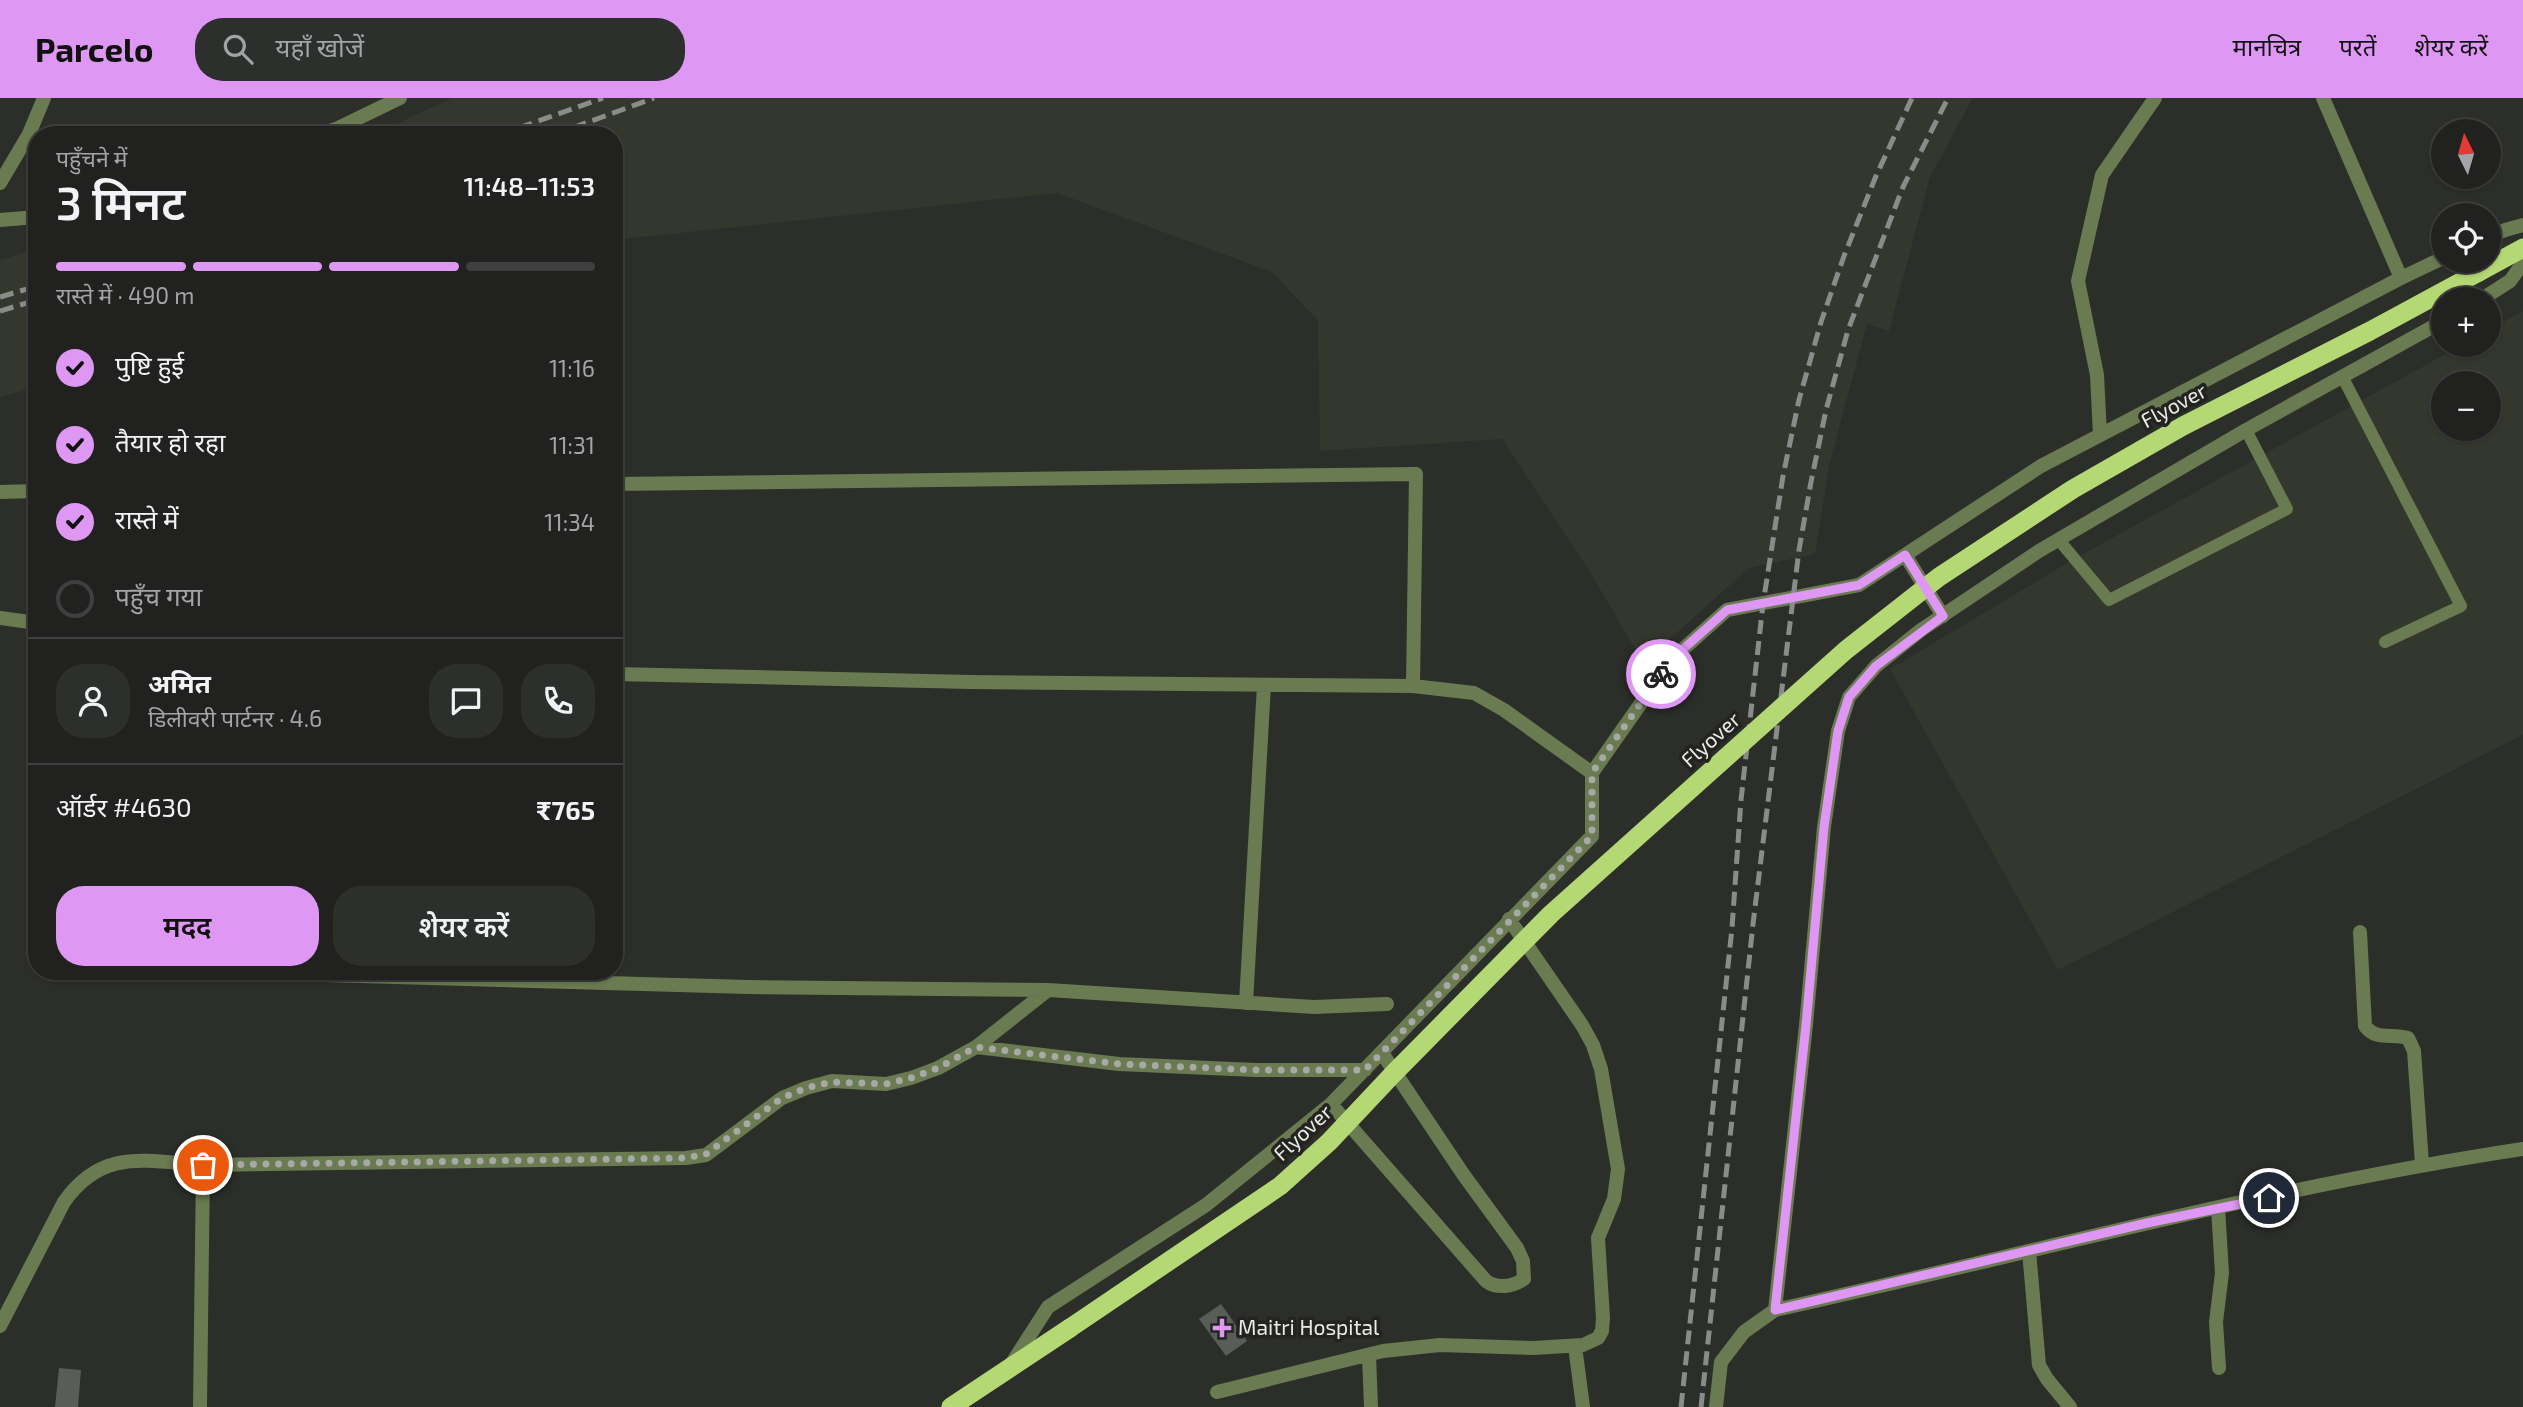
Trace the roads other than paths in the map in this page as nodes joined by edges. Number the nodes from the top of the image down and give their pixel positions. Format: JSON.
{"nodes":[{"id":1,"x":44,"y":98,"type":"edge"},
{"id":2,"x":400,"y":98,"type":"edge"},
{"id":3,"x":2155,"y":98,"type":"edge"},
{"id":4,"x":2323,"y":98,"type":"edge"},
{"id":5,"x":32,"y":126,"type":"edge"},
{"id":6,"x":342,"y":126,"type":"edge"},
{"id":7,"x":28,"y":136,"type":"edge"},
{"id":8,"x":0,"y":183,"type":"edge"},
{"id":9,"x":28,"y":218,"type":"edge"},
{"id":10,"x":0,"y":220,"type":"edge"},
{"id":11,"x":2523,"y":225,"type":"edge"},
{"id":12,"x":2501,"y":232,"type":"edge"},
{"id":13,"x":2523,"y":248,"type":"edge"},
{"id":14,"x":2523,"y":263,"type":"edge"},
{"id":15,"x":2431,"y":264,"type":"edge"},
{"id":16,"x":2401,"y":278,"type":"junction"},
{"id":17,"x":2501,"y":287,"type":"edge"},
{"id":18,"x":2431,"y":328,"type":"edge"},
{"id":19,"x":2342,"y":376,"type":"junction"},
{"id":20,"x":2246,"y":430,"type":"junction"},
{"id":21,"x":2100,"y":435,"type":"junction"},
{"id":22,"x":623,"y":484,"type":"edge"},
{"id":23,"x":28,"y":491,"type":"edge"},
{"id":24,"x":0,"y":492,"type":"edge"},
{"id":25,"x":2058,"y":539,"type":"junction"},
{"id":26,"x":1905,"y":555,"type":"junction"},
{"id":27,"x":1943,"y":616,"type":"junction"},
{"id":28,"x":0,"y":618,"type":"edge"},
{"id":29,"x":28,"y":622,"type":"edge"},
{"id":30,"x":2385,"y":642,"type":"dead end"},
{"id":31,"x":623,"y":674,"type":"edge"},
{"id":32,"x":1264,"y":685,"type":"junction"},
{"id":33,"x":1413,"y":686,"type":"junction"},
{"id":34,"x":1592,"y":773,"type":"junction"},
{"id":35,"x":1508,"y":919,"type":"junction"},
{"id":36,"x":2360,"y":932,"type":"dead end"},
{"id":37,"x":521,"y":980,"type":"edge"},
{"id":38,"x":1048,"y":990,"type":"junction"},
{"id":39,"x":1246,"y":1003,"type":"junction"},
{"id":40,"x":1387,"y":1004,"type":"dead end"},
{"id":41,"x":976,"y":1047,"type":"junction"},
{"id":42,"x":1382,"y":1053,"type":"junction"},
{"id":43,"x":1365,"y":1070,"type":"junction"},
{"id":44,"x":1331,"y":1104,"type":"junction"},
{"id":45,"x":2523,"y":1149,"type":"edge"},
{"id":46,"x":2422,"y":1164,"type":"junction"},
{"id":47,"x":203,"y":1165,"type":"junction"},
{"id":48,"x":2218,"y":1208,"type":"junction"},
{"id":49,"x":2029,"y":1251,"type":"junction"},
{"id":50,"x":1775,"y":1310,"type":"junction"},
{"id":51,"x":0,"y":1326,"type":"edge"},
{"id":52,"x":1575,"y":1346,"type":"junction"},
{"id":53,"x":1369,"y":1355,"type":"junction"},
{"id":54,"x":2219,"y":1368,"type":"dead end"},
{"id":55,"x":1007,"y":1370,"type":"junction"},
{"id":56,"x":1217,"y":1392,"type":"dead end"},
{"id":57,"x":200,"y":1407,"type":"edge"},
{"id":58,"x":951,"y":1407,"type":"edge"},
{"id":59,"x":1371,"y":1407,"type":"edge"},
{"id":60,"x":1583,"y":1407,"type":"edge"},
{"id":61,"x":1716,"y":1407,"type":"edge"},
{"id":62,"x":2070,"y":1407,"type":"edge"}],
"edges":[{"from":1,"to":5,"type":"street"},
{"from":2,"to":6,"type":"street"},
{"from":3,"to":21,"type":"street"},
{"from":4,"to":16,"type":"street"},
{"from":7,"to":8,"type":"street"},
{"from":9,"to":10,"type":"street"},
{"from":11,"to":12,"type":"street"},
{"from":13,"to":55,"type":"highway","name":"Flyover","bridge":true},
{"from":14,"to":17,"type":"street"},
{"from":15,"to":16,"type":"street"},
{"from":16,"to":21,"type":"street"},
{"from":18,"to":19,"type":"street"},
{"from":19,"to":20,"type":"street"},
{"from":19,"to":30,"type":"lane"},
{"from":20,"to":25,"type":"street"},
{"from":20,"to":25,"type":"lane"},
{"from":21,"to":26,"type":"street"},
{"from":22,"to":33,"type":"street"},
{"from":23,"to":24,"type":"street"},
{"from":25,"to":27,"type":"street"},
{"from":26,"to":27,"type":"street"},
{"from":26,"to":34,"type":"street"},
{"from":27,"to":50,"type":"street"},
{"from":28,"to":29,"type":"street"},
{"from":31,"to":32,"type":"street"},
{"from":32,"to":33,"type":"street"},
{"from":32,"to":39,"type":"street"},
{"from":33,"to":34,"type":"street"},
{"from":34,"to":35,"type":"street"},
{"from":35,"to":42,"type":"street"},
{"from":35,"to":52,"type":"street"},
{"from":36,"to":46,"type":"street"},
{"from":37,"to":38,"type":"street"},
{"from":38,"to":39,"type":"street"},
{"from":38,"to":41,"type":"street"},
{"from":39,"to":40,"type":"street"},
{"from":41,"to":43,"type":"street"},
{"from":41,"to":47,"type":"street"},
{"from":42,"to":43,"type":"street"},
{"from":42,"to":44,"type":"street"},
{"from":43,"to":44,"type":"street"},
{"from":44,"to":55,"type":"street"},
{"from":45,"to":46,"type":"street"},
{"from":46,"to":48,"type":"street"},
{"from":47,"to":51,"type":"street"},
{"from":47,"to":57,"type":"street"},
{"from":48,"to":49,"type":"street"},
{"from":48,"to":54,"type":"street"},
{"from":49,"to":50,"type":"street"},
{"from":49,"to":62,"type":"street"},
{"from":50,"to":61,"type":"street"},
{"from":52,"to":53,"type":"street"},
{"from":52,"to":60,"type":"street"},
{"from":53,"to":56,"type":"street"},
{"from":53,"to":59,"type":"street"},
{"from":55,"to":58,"type":"highway","name":"Flyover"}]}
